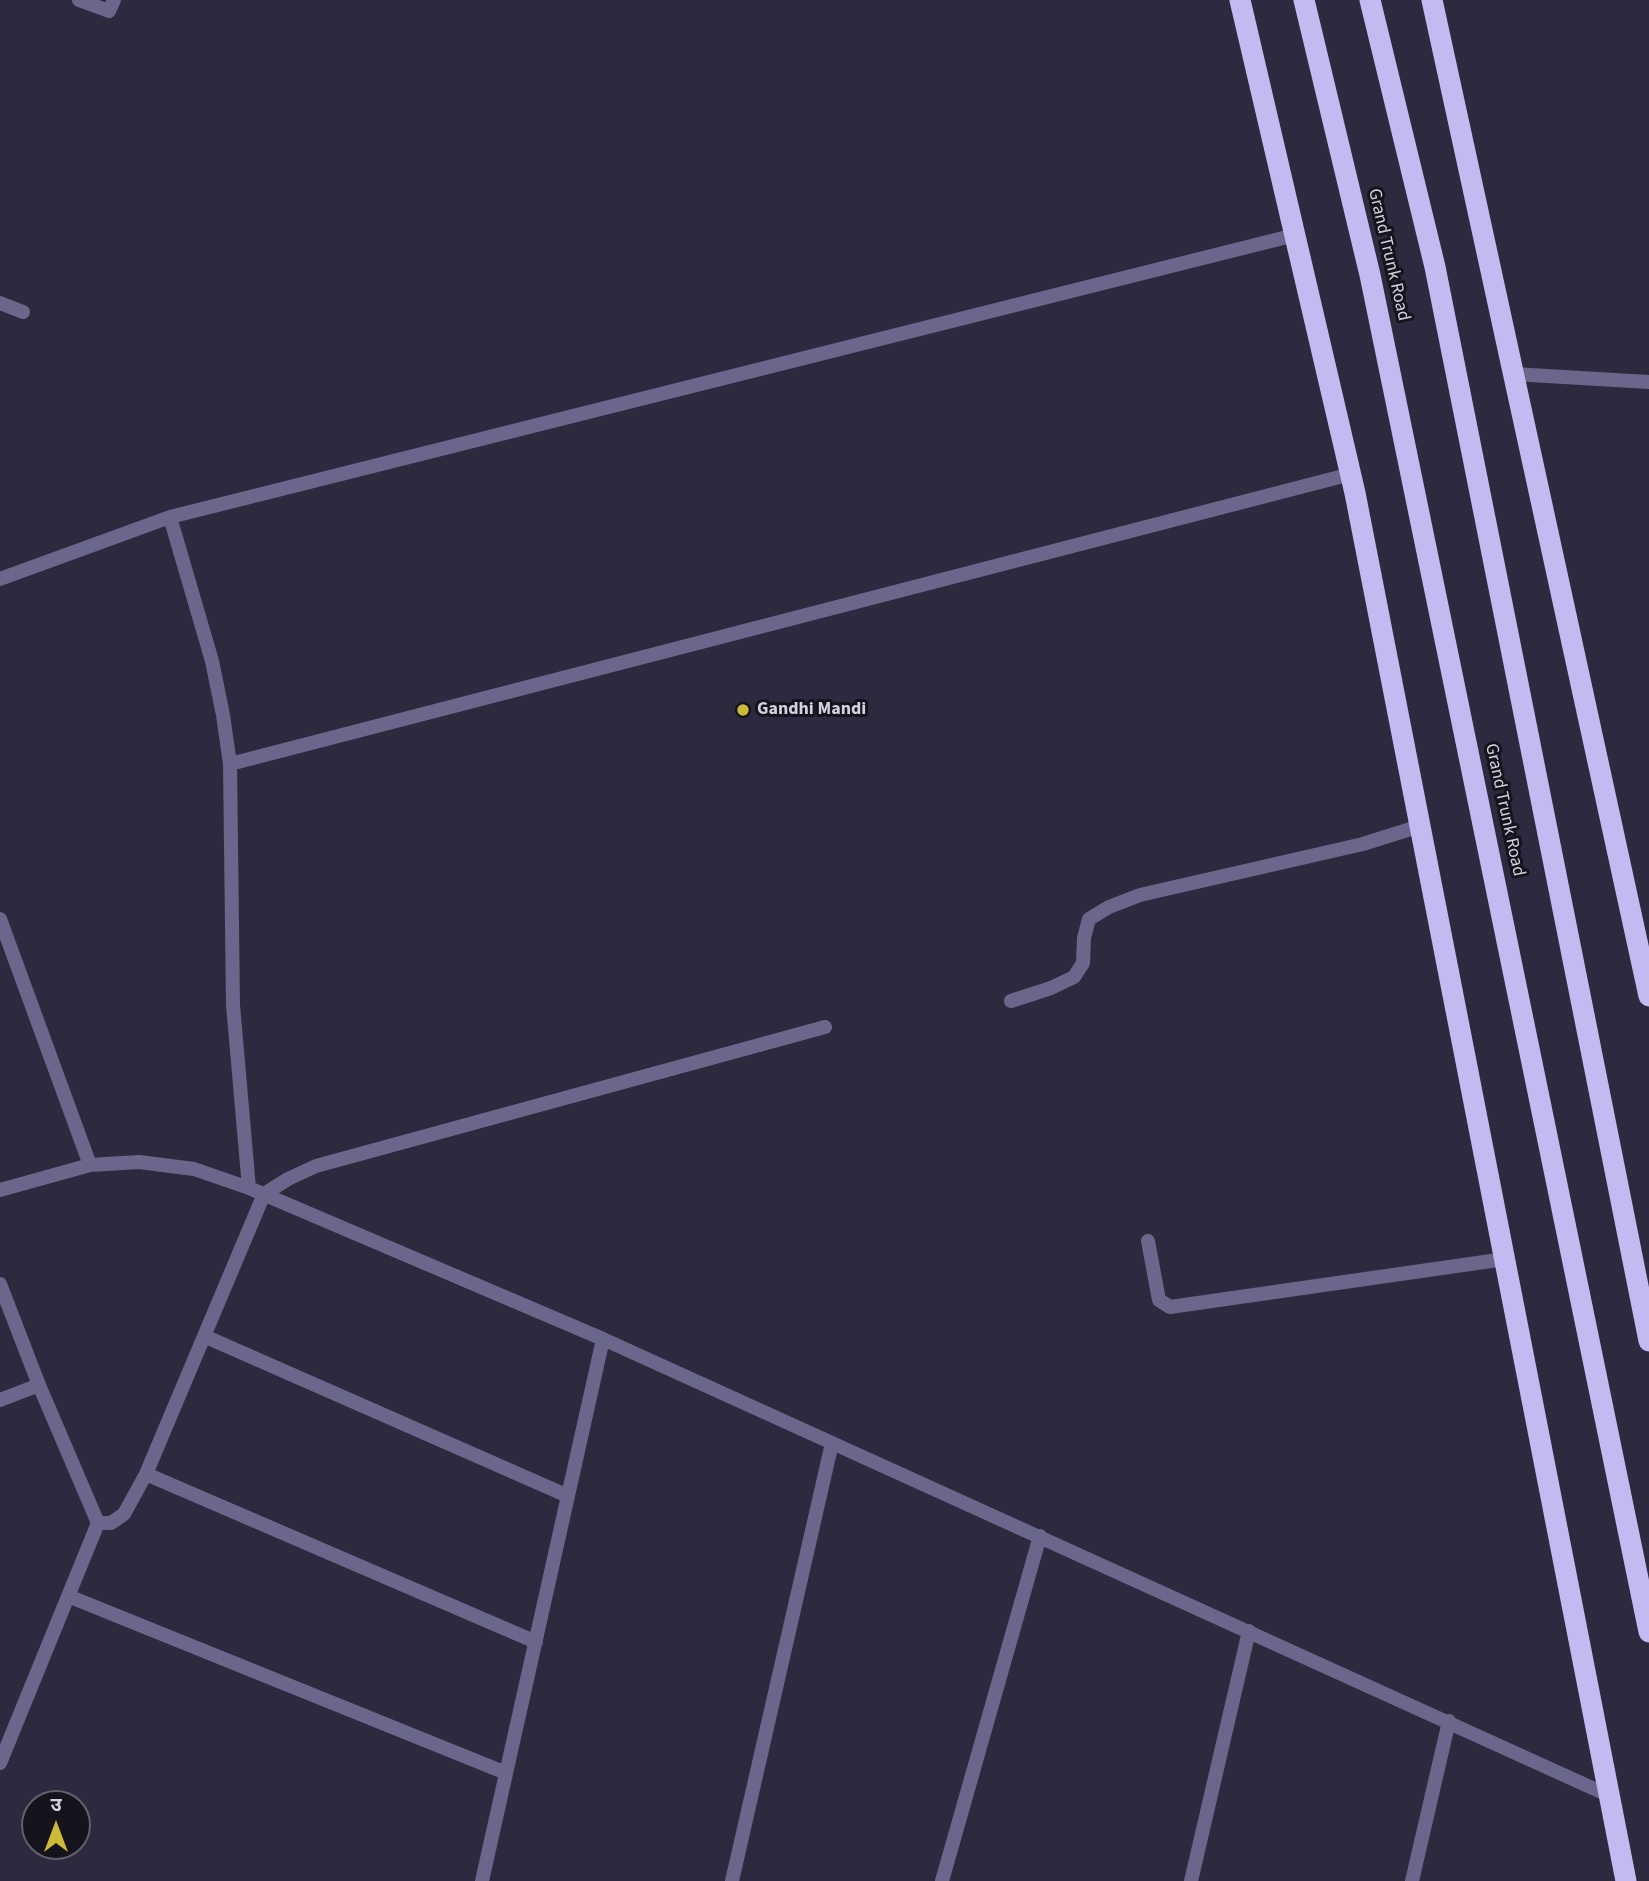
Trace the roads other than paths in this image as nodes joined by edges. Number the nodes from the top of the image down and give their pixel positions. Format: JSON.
{"nodes":[{"id":1,"x":79,"y":0,"type":"edge"},
{"id":2,"x":114,"y":0,"type":"edge"},
{"id":3,"x":1240,"y":0,"type":"edge"},
{"id":4,"x":1304,"y":0,"type":"edge"},
{"id":5,"x":1370,"y":0,"type":"edge"},
{"id":6,"x":1432,"y":0,"type":"edge"},
{"id":7,"x":1295,"y":235,"type":"junction"},
{"id":8,"x":0,"y":303,"type":"edge"},
{"id":9,"x":23,"y":312,"type":"dead end"},
{"id":10,"x":1513,"y":374,"type":"junction"},
{"id":11,"x":1649,"y":383,"type":"edge"},
{"id":12,"x":1351,"y":474,"type":"junction"},
{"id":13,"x":170,"y":517,"type":"junction"},
{"id":14,"x":0,"y":579,"type":"edge"},
{"id":15,"x":230,"y":764,"type":"junction"},
{"id":16,"x":1420,"y":826,"type":"junction"},
{"id":17,"x":0,"y":919,"type":"edge"},
{"id":18,"x":1649,"y":996,"type":"edge"},
{"id":19,"x":1011,"y":1001,"type":"dead end"},
{"id":20,"x":825,"y":1027,"type":"dead end"},
{"id":21,"x":90,"y":1165,"type":"junction"},
{"id":22,"x":249,"y":1188,"type":"junction"},
{"id":23,"x":0,"y":1190,"type":"edge"},
{"id":24,"x":264,"y":1194,"type":"junction"},
{"id":25,"x":1148,"y":1241,"type":"dead end"},
{"id":26,"x":1505,"y":1259,"type":"junction"},
{"id":27,"x":0,"y":1284,"type":"edge"},
{"id":28,"x":204,"y":1336,"type":"junction"},
{"id":29,"x":603,"y":1339,"type":"junction"},
{"id":30,"x":1649,"y":1341,"type":"edge"},
{"id":31,"x":39,"y":1385,"type":"junction"},
{"id":32,"x":0,"y":1400,"type":"edge"},
{"id":33,"x":832,"y":1443,"type":"junction"},
{"id":34,"x":146,"y":1474,"type":"junction"},
{"id":35,"x":568,"y":1496,"type":"junction"},
{"id":36,"x":98,"y":1523,"type":"junction"},
{"id":37,"x":1040,"y":1536,"type":"junction"},
{"id":38,"x":68,"y":1596,"type":"junction"},
{"id":39,"x":1249,"y":1631,"type":"junction"},
{"id":40,"x":1649,"y":1632,"type":"edge"},
{"id":41,"x":536,"y":1642,"type":"junction"},
{"id":42,"x":1449,"y":1721,"type":"junction"},
{"id":43,"x":0,"y":1763,"type":"edge"},
{"id":44,"x":506,"y":1773,"type":"junction"},
{"id":45,"x":1610,"y":1796,"type":"junction"},
{"id":46,"x":481,"y":1881,"type":"edge"},
{"id":47,"x":732,"y":1881,"type":"edge"},
{"id":48,"x":942,"y":1881,"type":"edge"},
{"id":49,"x":1191,"y":1881,"type":"edge"},
{"id":50,"x":1412,"y":1881,"type":"edge"},
{"id":51,"x":1626,"y":1881,"type":"edge"}],
"edges":[{"from":1,"to":2,"type":"street"},
{"from":3,"to":7,"type":"highway"},
{"from":4,"to":40,"type":"highway","name":"Grand Trunk Road"},
{"from":5,"to":30,"type":"highway","name":"Grand Trunk Road"},
{"from":6,"to":10,"type":"highway"},
{"from":7,"to":12,"type":"highway"},
{"from":7,"to":13,"type":"street"},
{"from":8,"to":9,"type":"street"},
{"from":10,"to":11,"type":"street"},
{"from":10,"to":18,"type":"highway"},
{"from":12,"to":15,"type":"street"},
{"from":12,"to":16,"type":"highway"},
{"from":13,"to":14,"type":"street"},
{"from":13,"to":15,"type":"street"},
{"from":15,"to":22,"type":"street"},
{"from":16,"to":19,"type":"street"},
{"from":16,"to":26,"type":"highway"},
{"from":17,"to":21,"type":"street"},
{"from":20,"to":24,"type":"street"},
{"from":21,"to":22,"type":"street"},
{"from":21,"to":23,"type":"street"},
{"from":22,"to":24,"type":"street"},
{"from":24,"to":28,"type":"street"},
{"from":24,"to":29,"type":"street"},
{"from":25,"to":26,"type":"street"},
{"from":26,"to":45,"type":"highway"},
{"from":27,"to":31,"type":"street"},
{"from":28,"to":34,"type":"street"},
{"from":28,"to":35,"type":"street"},
{"from":29,"to":33,"type":"street"},
{"from":29,"to":35,"type":"street"},
{"from":31,"to":32,"type":"street"},
{"from":31,"to":36,"type":"street"},
{"from":33,"to":37,"type":"street"},
{"from":33,"to":47,"type":"street"},
{"from":34,"to":36,"type":"street"},
{"from":34,"to":41,"type":"street"},
{"from":35,"to":41,"type":"street"},
{"from":36,"to":38,"type":"street"},
{"from":37,"to":39,"type":"street"},
{"from":37,"to":48,"type":"street"},
{"from":38,"to":43,"type":"street"},
{"from":38,"to":44,"type":"street"},
{"from":39,"to":42,"type":"street"},
{"from":39,"to":49,"type":"street"},
{"from":41,"to":44,"type":"street"},
{"from":42,"to":45,"type":"street"},
{"from":42,"to":50,"type":"street"},
{"from":44,"to":46,"type":"street"},
{"from":45,"to":51,"type":"highway"}]}
